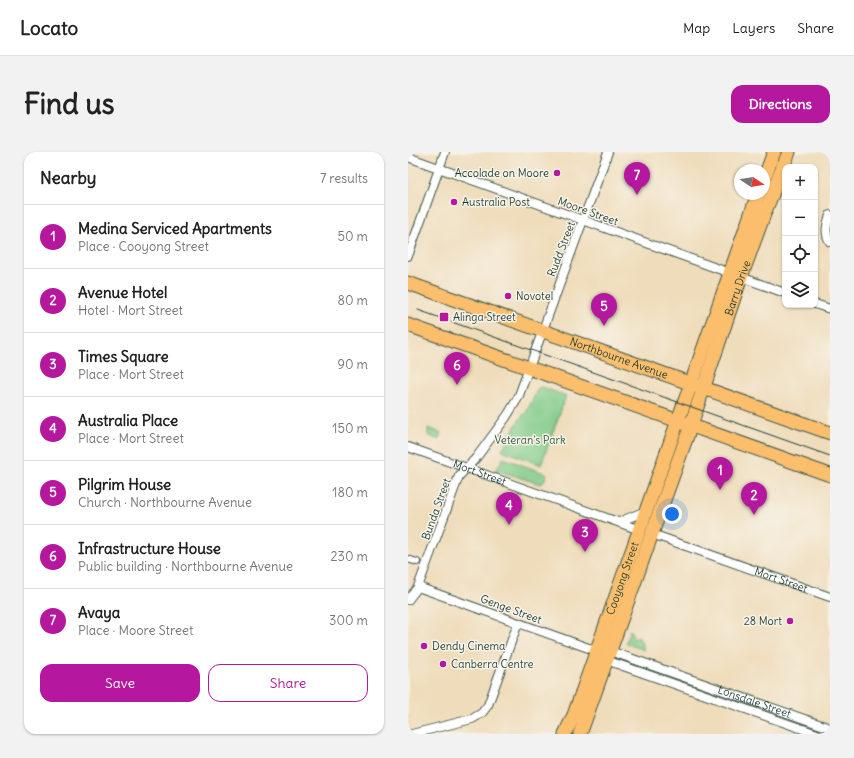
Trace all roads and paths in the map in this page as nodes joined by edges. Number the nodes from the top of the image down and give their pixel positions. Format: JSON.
{"nodes":[{"id":1,"x":445,"y":152,"type":"edge"},
{"id":2,"x":608,"y":152,"type":"edge"},
{"id":3,"x":774,"y":152,"type":"edge"},
{"id":4,"x":789,"y":152,"type":"edge"},
{"id":5,"x":408,"y":157,"type":"edge"},
{"id":6,"x":770,"y":164,"type":"edge"},
{"id":7,"x":439,"y":168,"type":"junction"},
{"id":8,"x":756,"y":200,"type":"edge"},
{"id":9,"x":830,"y":215,"type":"edge"},
{"id":10,"x":583,"y":221,"type":"junction"},
{"id":11,"x":830,"y":242,"type":"edge"},
{"id":12,"x":408,"y":256,"type":"edge"},
{"id":13,"x":736,"y":275,"type":"junction"},
{"id":14,"x":408,"y":283,"type":"edge"},
{"id":15,"x":782,"y":292,"type":"edge"},
{"id":16,"x":818,"y":305,"type":"edge"},
{"id":17,"x":830,"y":309,"type":"edge"},
{"id":18,"x":408,"y":325,"type":"edge"},
{"id":19,"x":542,"y":331,"type":"junction"},
{"id":20,"x":529,"y":368,"type":"junction"},
{"id":21,"x":697,"y":386,"type":"junction"},
{"id":22,"x":685,"y":423,"type":"junction"},
{"id":23,"x":830,"y":433,"type":"edge"},
{"id":24,"x":408,"y":447,"type":"edge"},
{"id":25,"x":468,"y":468,"type":"junction"},
{"id":26,"x":830,"y":475,"type":"edge"},
{"id":27,"x":648,"y":506,"type":"junction"},
{"id":28,"x":619,"y":522,"type":"junction"},
{"id":29,"x":646,"y":532,"type":"junction"},
{"id":30,"x":408,"y":559,"type":"edge"},
{"id":31,"x":417,"y":562,"type":"dead end"},
{"id":32,"x":418,"y":588,"type":"junction"},
{"id":33,"x":830,"y":597,"type":"edge"},
{"id":34,"x":408,"y":600,"type":"edge"},
{"id":35,"x":518,"y":623,"type":"junction"},
{"id":36,"x":604,"y":654,"type":"junction"},
{"id":37,"x":679,"y":675,"type":"junction"},
{"id":38,"x":676,"y":684,"type":"junction"},
{"id":39,"x":830,"y":728,"type":"edge"},
{"id":40,"x":412,"y":734,"type":"edge"},
{"id":41,"x":565,"y":734,"type":"edge"},
{"id":42,"x":580,"y":734,"type":"edge"},
{"id":43,"x":817,"y":734,"type":"edge"}],
"edges":[{"from":1,"to":7,"type":"street"},
{"from":2,"to":10,"type":"street","name":"Rudd Street"},
{"from":3,"to":6,"type":"main road"},
{"from":4,"to":13,"type":"main road","name":"Barry Drive"},
{"from":5,"to":7,"type":"street","name":"Moore Street"},
{"from":7,"to":10,"type":"street","name":"Moore Street"},
{"from":7,"to":12,"type":"street"},
{"from":8,"to":13,"type":"main road","name":"Barry Drive"},
{"from":9,"to":11,"type":"street"},
{"from":10,"to":13,"type":"street","name":"Moore Street"},
{"from":10,"to":19,"type":"street","name":"Rudd Street"},
{"from":13,"to":15,"type":"street","name":"Moore Street"},
{"from":13,"to":21,"type":"main road","name":"Barry Drive"},
{"from":14,"to":19,"type":"main road","name":"Northbourne Avenue"},
{"from":16,"to":17,"type":"street"},
{"from":18,"to":20,"type":"main road"},
{"from":19,"to":20,"type":"street","name":"Rudd Street"},
{"from":19,"to":21,"type":"main road","name":"Northbourne Avenue"},
{"from":20,"to":22,"type":"main road"},
{"from":20,"to":25,"type":"street","name":"Bunda Street"},
{"from":21,"to":22,"type":"main road","name":"Barry Drive"},
{"from":21,"to":23,"type":"main road","name":"Northbourne Avenue"},
{"from":22,"to":26,"type":"main road"},
{"from":22,"to":27,"type":"main road","name":"Cooyong Street"},
{"from":22,"to":29,"type":"main road","name":"Cooyong Street"},
{"from":24,"to":25,"type":"street","name":"Mort Street"},
{"from":25,"to":28,"type":"street","name":"Mort Street"},
{"from":25,"to":32,"type":"street","name":"Bunda Street"},
{"from":27,"to":28,"type":"street"},
{"from":27,"to":29,"type":"main road","name":"Cooyong Street"},
{"from":28,"to":29,"type":"street","name":"Mort Street"},
{"from":29,"to":33,"type":"street","name":"Mort Street"},
{"from":29,"to":36,"type":"main road","name":"Cooyong Street"},
{"from":30,"to":31,"type":"street"},
{"from":32,"to":34,"type":"street","name":"Bunda Street"},
{"from":32,"to":35,"type":"street","name":"Genge Street"},
{"from":35,"to":36,"type":"street","name":"Genge Street"},
{"from":35,"to":40,"type":"street"},
{"from":36,"to":37,"type":"street","name":"Lonsdale Street"},
{"from":36,"to":38,"type":"street","name":"Lonsdale Street"},
{"from":36,"to":41,"type":"main road","name":"Cooyong Street"},
{"from":36,"to":42,"type":"main road","name":"Cooyong Street"},
{"from":37,"to":38,"type":"street"},
{"from":37,"to":39,"type":"street","name":"Lonsdale Street"},
{"from":38,"to":43,"type":"street","name":"Lonsdale Street"}]}
